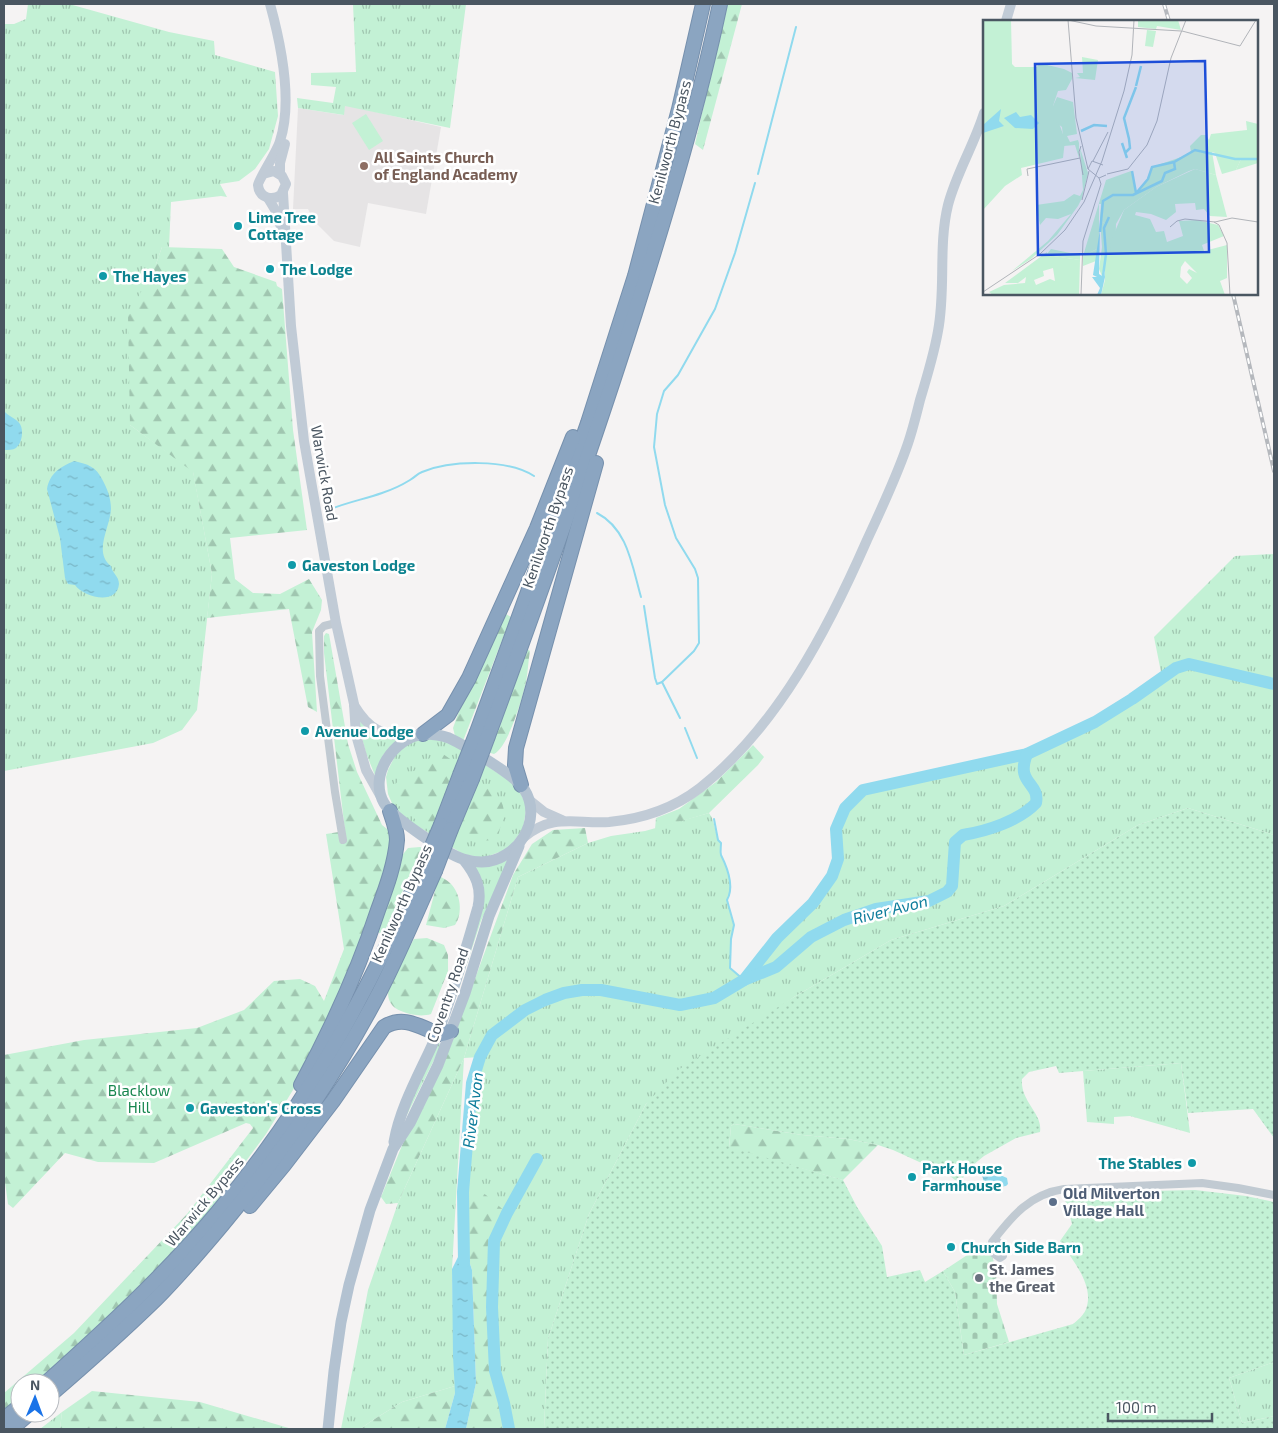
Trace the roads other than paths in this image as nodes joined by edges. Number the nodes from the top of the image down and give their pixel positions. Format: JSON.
{"nodes":[{"id":1,"x":270,"y":4,"type":"edge"},
{"id":2,"x":704,"y":4,"type":"edge"},
{"id":3,"x":720,"y":4,"type":"edge"},
{"id":4,"x":1011,"y":4,"type":"edge"},
{"id":5,"x":1006,"y":20,"type":"edge"},
{"id":6,"x":983,"y":116,"type":"edge"},
{"id":7,"x":285,"y":118,"type":"junction"},
{"id":8,"x":263,"y":174,"type":"junction"},
{"id":9,"x":280,"y":174,"type":"junction"},
{"id":10,"x":283,"y":192,"type":"junction"},
{"id":11,"x":268,"y":198,"type":"junction"},
{"id":12,"x":666,"y":217,"type":"junction"},
{"id":13,"x":286,"y":244,"type":"junction"},
{"id":14,"x":619,"y":326,"type":"junction"},
{"id":15,"x":336,"y":623,"type":"junction"},
{"id":16,"x":354,"y":704,"type":"junction"},
{"id":17,"x":483,"y":734,"type":"junction"},
{"id":18,"x":416,"y":735,"type":"junction"},
{"id":19,"x":521,"y":785,"type":"junction"},
{"id":20,"x":382,"y":798,"type":"junction"},
{"id":21,"x":529,"y":800,"type":"junction"},
{"id":22,"x":390,"y":810,"type":"junction"},
{"id":23,"x":563,"y":821,"type":"junction"},
{"id":24,"x":342,"y":840,"type":"dead end"},
{"id":25,"x":521,"y":841,"type":"junction"},
{"id":26,"x":464,"y":860,"type":"junction"},
{"id":27,"x":429,"y":869,"type":"junction"},
{"id":28,"x":354,"y":1012,"type":"joint"},
{"id":29,"x":451,"y":1030,"type":"junction"},
{"id":30,"x":437,"y":1034,"type":"junction"},
{"id":31,"x":352,"y":1042,"type":"joint"},
{"id":32,"x":393,"y":1149,"type":"junction"},
{"id":33,"x":242,"y":1182,"type":"junction"},
{"id":34,"x":1274,"y":1195,"type":"edge"},
{"id":35,"x":995,"y":1239,"type":"dead end"},
{"id":36,"x":157,"y":1298,"type":"junction"},
{"id":37,"x":57,"y":1373,"type":"edge"},
{"id":38,"x":60,"y":1386,"type":"edge"},
{"id":39,"x":328,"y":1429,"type":"edge"}],
"edges":[{"from":1,"to":7,"type":"street"},
{"from":2,"to":14,"type":"highway","name":"Kenilworth Bypass"},
{"from":3,"to":12,"type":"highway","name":"Kenilworth Bypass"},
{"from":4,"to":5,"type":"street"},
{"from":6,"to":23,"type":"street"},
{"from":7,"to":8,"type":"street"},
{"from":7,"to":9,"type":"street"},
{"from":8,"to":9,"type":"street"},
{"from":8,"to":11,"type":"street"},
{"from":9,"to":10,"type":"street"},
{"from":10,"to":11,"type":"street"},
{"from":10,"to":13,"type":"street","name":"Warwick Road"},
{"from":11,"to":13,"type":"street","name":"Warwick Road"},
{"from":12,"to":17,"type":"highway","name":"Kenilworth Bypass"},
{"from":12,"to":19,"type":"highway"},
{"from":13,"to":15,"type":"street","name":"Warwick Road"},
{"from":14,"to":17,"type":"highway","name":"Kenilworth Bypass"},
{"from":14,"to":18,"type":"highway"},
{"from":15,"to":16,"type":"street","name":"Warwick Road"},
{"from":15,"to":24,"type":"street"},
{"from":16,"to":18,"type":"street","name":"Warwick Road"},
{"from":16,"to":20,"type":"street","name":"Warwick Road"},
{"from":17,"to":27,"type":"highway","name":"Kenilworth Bypass","bridge":true},
{"from":18,"to":19,"type":"main road"},
{"from":18,"to":20,"type":"main road"},
{"from":19,"to":21,"type":"main road"},
{"from":20,"to":22,"type":"main road"},
{"from":21,"to":23,"type":"street"},
{"from":21,"to":25,"type":"main road"},
{"from":22,"to":26,"type":"main road"},
{"from":22,"to":33,"type":"highway"},
{"from":23,"to":25,"type":"street"},
{"from":25,"to":26,"type":"main road"},
{"from":25,"to":29,"type":"main road","name":"Coventry Road"},
{"from":26,"to":30,"type":"main road","name":"Coventry Road"},
{"from":27,"to":28,"type":"highway","name":"Kenilworth Bypass"},
{"from":27,"to":31,"type":"highway","name":"Kenilworth Bypass"},
{"from":28,"to":33,"type":"highway","name":"Warwick Bypass"},
{"from":29,"to":30,"type":"highway"},
{"from":29,"to":32,"type":"main road","name":"Coventry Road"},
{"from":30,"to":32,"type":"main road","name":"Coventry Road"},
{"from":30,"to":36,"type":"highway"},
{"from":31,"to":36,"type":"highway","name":"Warwick Bypass"},
{"from":32,"to":39,"type":"main road","name":"Coventry Road"},
{"from":33,"to":37,"type":"highway","name":"Warwick Bypass"},
{"from":34,"to":35,"type":"street"},
{"from":36,"to":38,"type":"highway","name":"Warwick Bypass"}]}
